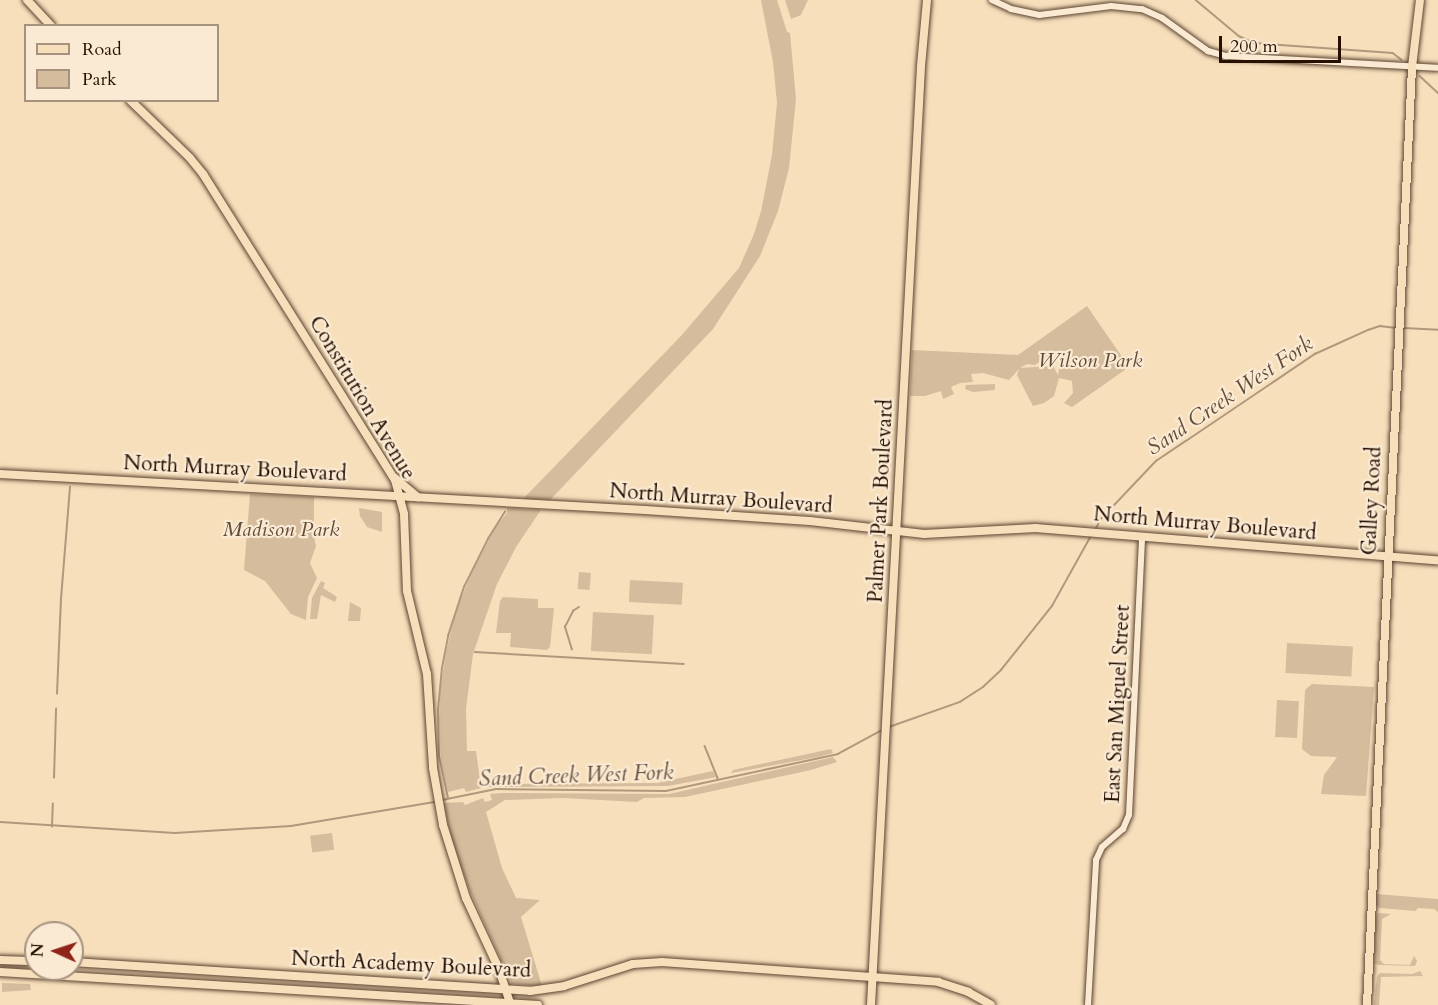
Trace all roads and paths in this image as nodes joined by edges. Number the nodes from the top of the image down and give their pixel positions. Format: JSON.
{"nodes":[{"id":1,"x":27,"y":0,"type":"edge"},
{"id":2,"x":927,"y":0,"type":"edge"},
{"id":3,"x":992,"y":0,"type":"edge"},
{"id":4,"x":1420,"y":0,"type":"edge"},
{"id":5,"x":49,"y":24,"type":"edge"},
{"id":6,"x":1412,"y":67,"type":"junction"},
{"id":7,"x":1438,"y":68,"type":"edge"},
{"id":8,"x":132,"y":102,"type":"edge"},
{"id":9,"x":0,"y":474,"type":"edge"},
{"id":10,"x":392,"y":476,"type":"junction"},
{"id":11,"x":400,"y":496,"type":"junction"},
{"id":12,"x":420,"y":498,"type":"junction"},
{"id":13,"x":898,"y":531,"type":"junction"},
{"id":14,"x":1142,"y":536,"type":"junction"},
{"id":15,"x":1387,"y":557,"type":"junction"},
{"id":16,"x":1438,"y":560,"type":"edge"},
{"id":17,"x":0,"y":960,"type":"edge"},
{"id":18,"x":24,"y":961,"type":"edge"},
{"id":19,"x":84,"y":963,"type":"edge"},
{"id":20,"x":187,"y":970,"type":"junction"},
{"id":21,"x":0,"y":972,"type":"edge"},
{"id":22,"x":872,"y":976,"type":"junction"},
{"id":23,"x":128,"y":980,"type":"junction"},
{"id":24,"x":507,"y":991,"type":"junction"},
{"id":25,"x":511,"y":1004,"type":"edge"},
{"id":26,"x":538,"y":1005,"type":"edge"},
{"id":27,"x":871,"y":1005,"type":"edge"},
{"id":28,"x":991,"y":1005,"type":"edge"},
{"id":29,"x":1088,"y":1005,"type":"edge"},
{"id":30,"x":1367,"y":1005,"type":"edge"}],
"edges":[{"from":1,"to":5,"type":"main road"},
{"from":2,"to":13,"type":"main road","name":"Palmer Park Boulevard"},
{"from":3,"to":6,"type":"street"},
{"from":4,"to":6,"type":"main road","name":"Galley Road"},
{"from":6,"to":7,"type":"street"},
{"from":6,"to":15,"type":"main road","name":"Galley Road"},
{"from":8,"to":10,"type":"main road","name":"Constitution Avenue"},
{"from":9,"to":11,"type":"main road","name":"North Murray Boulevard"},
{"from":10,"to":11,"type":"main road","name":"Constitution Avenue"},
{"from":10,"to":12,"type":"main road"},
{"from":11,"to":12,"type":"main road","name":"North Murray Boulevard"},
{"from":11,"to":24,"type":"main road","name":"Constitution Avenue"},
{"from":12,"to":13,"type":"main road","name":"North Murray Boulevard"},
{"from":13,"to":14,"type":"main road","name":"North Murray Boulevard"},
{"from":13,"to":22,"type":"main road","name":"Palmer Park Boulevard"},
{"from":14,"to":15,"type":"main road","name":"North Murray Boulevard"},
{"from":14,"to":29,"type":"street","name":"East San Miguel Street"},
{"from":15,"to":16,"type":"main road","name":"North Murray Boulevard"},
{"from":15,"to":30,"type":"main road","name":"Galley Road"},
{"from":17,"to":18,"type":"highway"},
{"from":19,"to":20,"type":"highway","name":"North Academy Boulevard"},
{"from":20,"to":23,"type":"highway"},
{"from":20,"to":24,"type":"highway","name":"North Academy Boulevard"},
{"from":21,"to":23,"type":"highway","name":"North Academy Boulevard"},
{"from":22,"to":24,"type":"highway","name":"North Academy Boulevard"},
{"from":22,"to":27,"type":"main road","name":"Palmer Park Boulevard"},
{"from":22,"to":28,"type":"highway","name":"North Academy Boulevard"},
{"from":23,"to":25,"type":"highway","name":"North Academy Boulevard"},
{"from":24,"to":25,"type":"main road","name":"Constitution Avenue"},
{"from":25,"to":26,"type":"highway","name":"North Academy Boulevard"}]}
